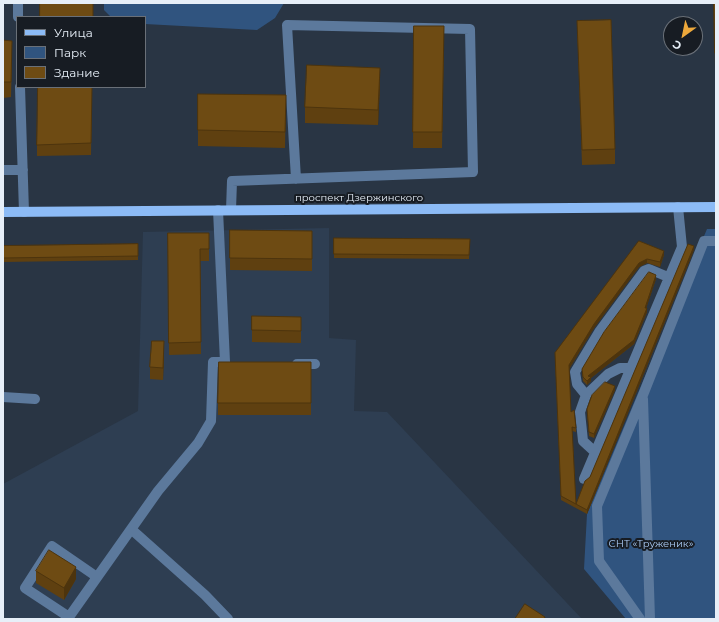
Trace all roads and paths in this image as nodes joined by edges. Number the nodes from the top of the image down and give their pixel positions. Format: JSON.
{"nodes":[{"id":1,"x":18,"y":3,"type":"edge"},
{"id":2,"x":18,"y":16,"type":"edge"},
{"id":3,"x":20,"y":88,"type":"edge"},
{"id":4,"x":3,"y":170,"type":"edge"},
{"id":5,"x":23,"y":170,"type":"junction"},
{"id":6,"x":296,"y":179,"type":"junction"},
{"id":7,"x":678,"y":207,"type":"junction"},
{"id":8,"x":716,"y":207,"type":"edge"},
{"id":9,"x":218,"y":210,"type":"junction"},
{"id":10,"x":232,"y":210,"type":"junction"},
{"id":11,"x":3,"y":212,"type":"edge"},
{"id":12,"x":24,"y":212,"type":"junction"},
{"id":13,"x":716,"y":241,"type":"edge"},
{"id":14,"x":668,"y":277,"type":"junction"},
{"id":15,"x":285,"y":363,"type":"edge"},
{"id":16,"x":315,"y":364,"type":"dead end"},
{"id":17,"x":630,"y":368,"type":"junction"},
{"id":18,"x":586,"y":395,"type":"junction"},
{"id":19,"x":643,"y":395,"type":"junction"},
{"id":20,"x":3,"y":397,"type":"edge"},
{"id":21,"x":35,"y":399,"type":"dead end"},
{"id":22,"x":595,"y":452,"type":"junction"},
{"id":23,"x":584,"y":479,"type":"dead end"},
{"id":24,"x":131,"y":529,"type":"junction"},
{"id":25,"x":97,"y":577,"type":"junction"},
{"id":26,"x":228,"y":619,"type":"edge"},
{"id":27,"x":640,"y":619,"type":"edge"},
{"id":28,"x":650,"y":619,"type":"edge"}],
"edges":[{"from":1,"to":2,"type":"lane"},
{"from":3,"to":5,"type":"lane"},
{"from":4,"to":5,"type":"lane"},
{"from":5,"to":12,"type":"lane"},
{"from":6,"to":6,"type":"lane"},
{"from":6,"to":10,"type":"lane"},
{"from":7,"to":8,"type":"main road","name":"проспект Дзержинского"},
{"from":7,"to":10,"type":"main road","name":"проспект Дзержинского"},
{"from":7,"to":14,"type":"lane"},
{"from":9,"to":10,"type":"main road","name":"проспект Дзержинского"},
{"from":9,"to":12,"type":"main road","name":"проспект Дзержинского"},
{"from":9,"to":24,"type":"lane"},
{"from":11,"to":12,"type":"main road","name":"проспект Дзержинского"},
{"from":13,"to":19,"type":"lane"},
{"from":14,"to":17,"type":"lane"},
{"from":14,"to":18,"type":"lane"},
{"from":15,"to":16,"type":"lane"},
{"from":17,"to":18,"type":"lane"},
{"from":17,"to":22,"type":"lane"},
{"from":18,"to":22,"type":"lane"},
{"from":19,"to":27,"type":"lane"},
{"from":19,"to":28,"type":"lane"},
{"from":20,"to":21,"type":"lane"},
{"from":22,"to":23,"type":"lane"},
{"from":24,"to":25,"type":"lane"},
{"from":24,"to":26,"type":"lane"},
{"from":25,"to":25,"type":"lane"}]}
